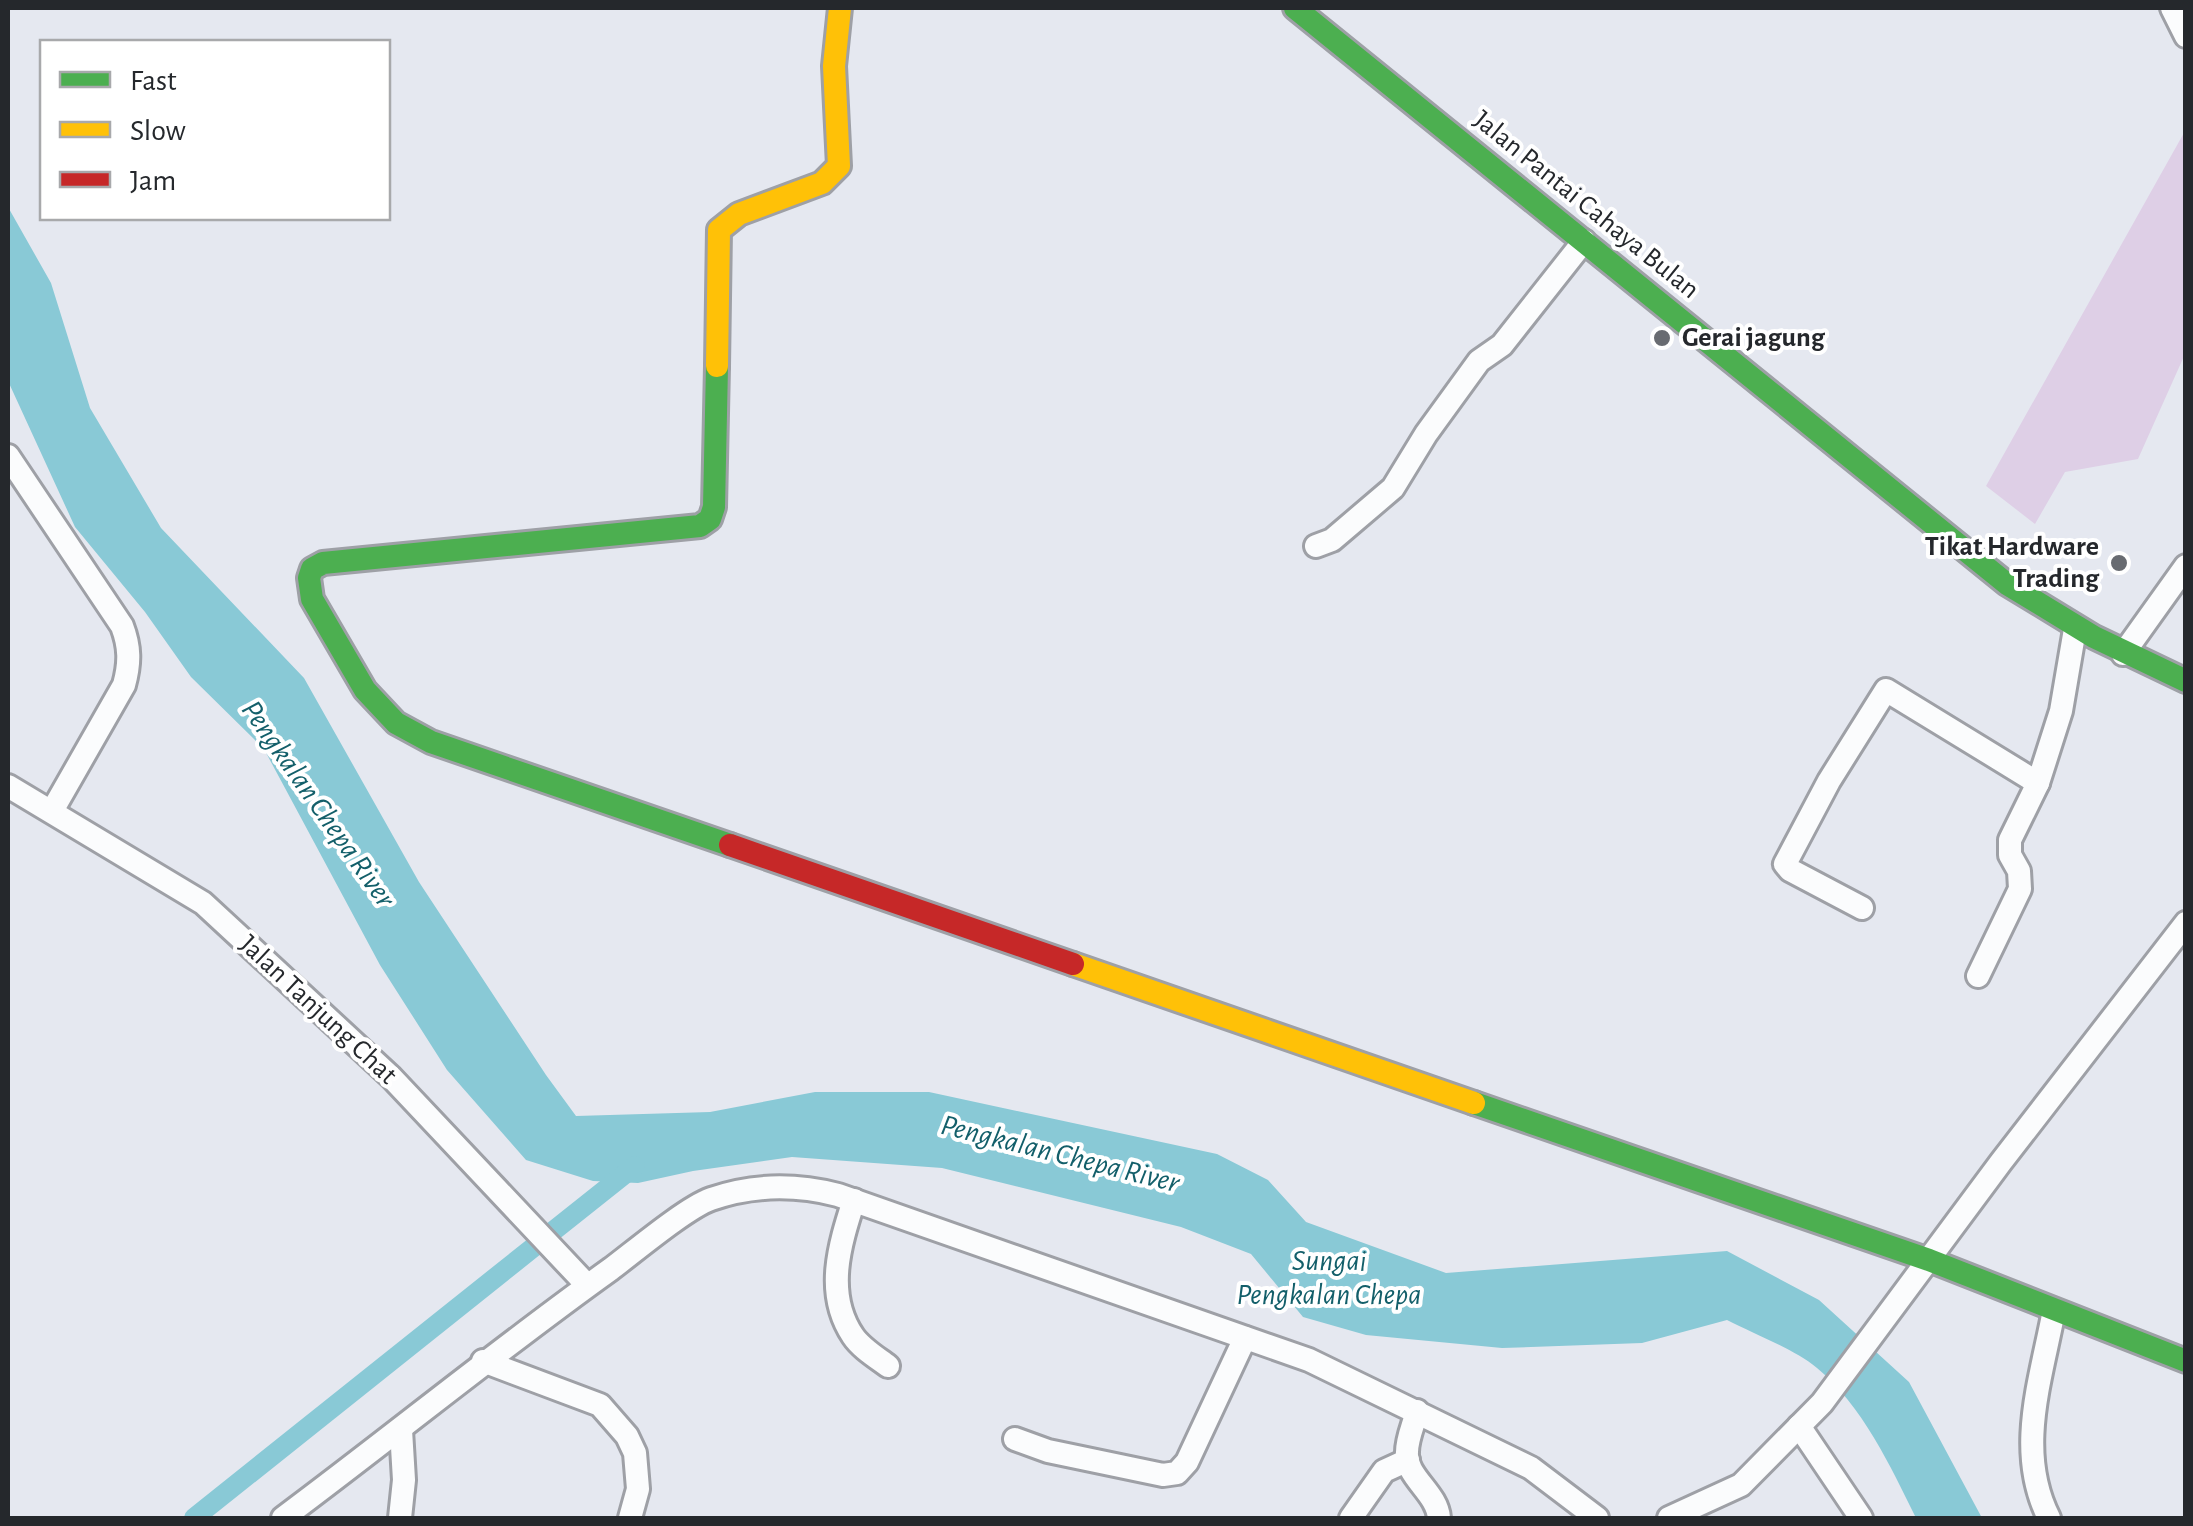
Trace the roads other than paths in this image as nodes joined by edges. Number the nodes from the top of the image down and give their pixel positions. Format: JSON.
{"nodes":[{"id":1,"x":840,"y":8,"type":"edge"},
{"id":2,"x":1295,"y":8,"type":"edge"},
{"id":3,"x":2172,"y":8,"type":"edge"},
{"id":4,"x":2186,"y":36,"type":"edge"},
{"id":5,"x":1584,"y":241,"type":"junction"},
{"id":6,"x":8,"y":456,"type":"edge"},
{"id":7,"x":1316,"y":546,"type":"dead end"},
{"id":8,"x":2186,"y":566,"type":"edge"},
{"id":9,"x":2075,"y":628,"type":"junction"},
{"id":10,"x":2123,"y":654,"type":"junction"},
{"id":11,"x":2186,"y":682,"type":"edge"},
{"id":12,"x":2038,"y":783,"type":"junction"},
{"id":13,"x":8,"y":786,"type":"edge"},
{"id":14,"x":52,"y":811,"type":"junction"},
{"id":15,"x":1862,"y":908,"type":"dead end"},
{"id":16,"x":2186,"y":923,"type":"edge"},
{"id":17,"x":1978,"y":976,"type":"dead end"},
{"id":18,"x":854,"y":1200,"type":"junction"},
{"id":19,"x":1930,"y":1260,"type":"junction"},
{"id":20,"x":588,"y":1285,"type":"junction"},
{"id":21,"x":2054,"y":1310,"type":"junction"},
{"id":22,"x":1245,"y":1338,"type":"junction"},
{"id":23,"x":483,"y":1360,"type":"junction"},
{"id":24,"x":2184,"y":1361,"type":"edge"},
{"id":25,"x":888,"y":1366,"type":"dead end"},
{"id":26,"x":1417,"y":1410,"type":"junction"},
{"id":27,"x":1800,"y":1426,"type":"junction"},
{"id":28,"x":401,"y":1430,"type":"junction"},
{"id":29,"x":1014,"y":1439,"type":"dead end"},
{"id":30,"x":1408,"y":1460,"type":"junction"},
{"id":31,"x":282,"y":1518,"type":"edge"},
{"id":32,"x":400,"y":1518,"type":"edge"},
{"id":33,"x":630,"y":1518,"type":"edge"},
{"id":34,"x":1351,"y":1518,"type":"edge"},
{"id":35,"x":1439,"y":1518,"type":"edge"},
{"id":36,"x":1597,"y":1518,"type":"edge"},
{"id":37,"x":1670,"y":1518,"type":"edge"},
{"id":38,"x":1861,"y":1518,"type":"edge"},
{"id":39,"x":2049,"y":1518,"type":"edge"}],
"edges":[{"from":1,"to":19,"type":"street"},
{"from":2,"to":5,"type":"street","name":"Jalan Pantai Cahaya Bulan"},
{"from":3,"to":4,"type":"street"},
{"from":5,"to":7,"type":"street"},
{"from":5,"to":9,"type":"street","name":"Jalan Pantai Cahaya Bulan"},
{"from":6,"to":14,"type":"street"},
{"from":8,"to":10,"type":"street"},
{"from":9,"to":10,"type":"street","name":"Jalan Pantai Cahaya Bulan"},
{"from":9,"to":12,"type":"street"},
{"from":10,"to":11,"type":"street","name":"Jalan Pantai Cahaya Bulan"},
{"from":12,"to":15,"type":"street"},
{"from":12,"to":17,"type":"street"},
{"from":13,"to":14,"type":"street","name":"Jalan Tanjung Chat"},
{"from":14,"to":20,"type":"street","name":"Jalan Tanjung Chat"},
{"from":16,"to":19,"type":"street"},
{"from":18,"to":20,"type":"street"},
{"from":18,"to":22,"type":"street"},
{"from":18,"to":25,"type":"street"},
{"from":19,"to":21,"type":"street"},
{"from":19,"to":27,"type":"street"},
{"from":20,"to":23,"type":"street"},
{"from":21,"to":24,"type":"street"},
{"from":21,"to":39,"type":"street"},
{"from":22,"to":26,"type":"street"},
{"from":22,"to":29,"type":"street"},
{"from":23,"to":28,"type":"street"},
{"from":23,"to":33,"type":"street"},
{"from":26,"to":30,"type":"street"},
{"from":26,"to":36,"type":"street"},
{"from":27,"to":37,"type":"street"},
{"from":27,"to":38,"type":"street"},
{"from":28,"to":31,"type":"street"},
{"from":28,"to":32,"type":"street"},
{"from":30,"to":34,"type":"street"},
{"from":30,"to":35,"type":"street"}]}
